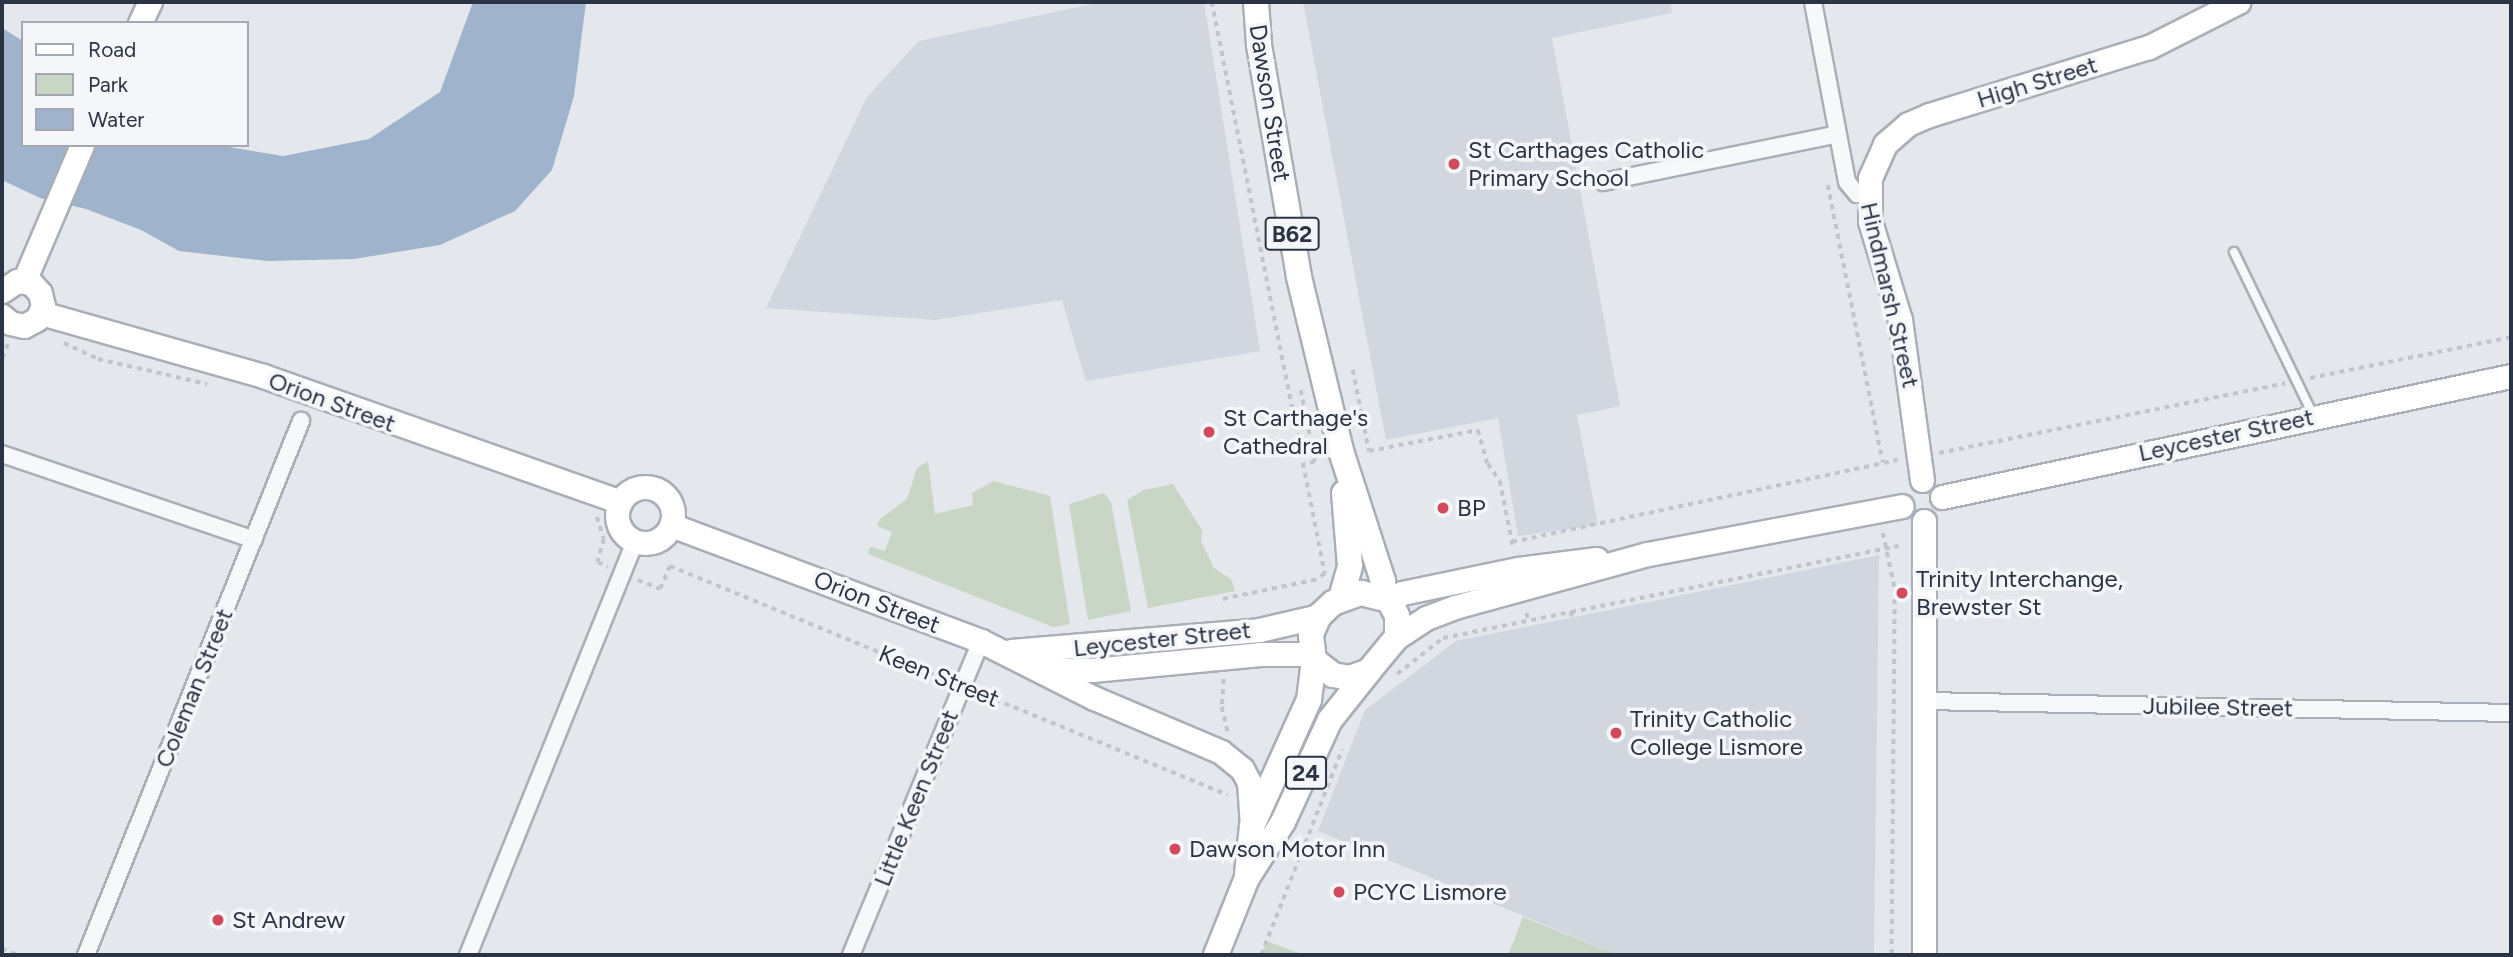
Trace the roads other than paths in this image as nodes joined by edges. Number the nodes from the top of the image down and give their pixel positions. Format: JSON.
{"nodes":[{"id":1,"x":150,"y":2,"type":"edge"},
{"id":2,"x":1256,"y":2,"type":"edge"},
{"id":3,"x":1813,"y":2,"type":"edge"},
{"id":4,"x":2238,"y":2,"type":"edge"},
{"id":5,"x":141,"y":21,"type":"edge"},
{"id":6,"x":1835,"y":135,"type":"junction"},
{"id":7,"x":81,"y":147,"type":"edge"},
{"id":8,"x":1603,"y":183,"type":"dead end"},
{"id":9,"x":1869,"y":192,"type":"junction"},
{"id":10,"x":2234,"y":252,"type":"dead end"},
{"id":11,"x":24,"y":281,"type":"junction"},
{"id":12,"x":2,"y":291,"type":"edge"},
{"id":13,"x":41,"y":313,"type":"junction"},
{"id":14,"x":3,"y":319,"type":"edge"},
{"id":15,"x":2511,"y":376,"type":"edge"},
{"id":16,"x":2314,"y":417,"type":"junction"},
{"id":17,"x":302,"y":421,"type":"dead end"},
{"id":18,"x":1341,"y":451,"type":"junction"},
{"id":19,"x":2,"y":454,"type":"edge"},
{"id":20,"x":1922,"y":480,"type":"junction"},
{"id":21,"x":1942,"y":497,"type":"junction"},
{"id":22,"x":620,"y":502,"type":"junction"},
{"id":23,"x":1902,"y":506,"type":"junction"},
{"id":24,"x":1924,"y":521,"type":"junction"},
{"id":25,"x":671,"y":525,"type":"junction"},
{"id":26,"x":254,"y":540,"type":"junction"},
{"id":27,"x":635,"y":542,"type":"junction"},
{"id":28,"x":1648,"y":554,"type":"junction"},
{"id":29,"x":1341,"y":598,"type":"junction"},
{"id":30,"x":1385,"y":598,"type":"junction"},
{"id":31,"x":1319,"y":616,"type":"junction"},
{"id":32,"x":1397,"y":637,"type":"junction"},
{"id":33,"x":981,"y":642,"type":"junction"},
{"id":34,"x":1004,"y":651,"type":"junction"},
{"id":35,"x":1313,"y":657,"type":"junction"},
{"id":36,"x":1042,"y":669,"type":"junction"},
{"id":37,"x":1379,"y":676,"type":"junction"},
{"id":38,"x":1925,"y":701,"type":"junction"},
{"id":39,"x":2511,"y":713,"type":"edge"},
{"id":40,"x":1252,"y":825,"type":"junction"},
{"id":41,"x":1247,"y":878,"type":"junction"},
{"id":42,"x":86,"y":955,"type":"edge"},
{"id":43,"x":468,"y":955,"type":"edge"},
{"id":44,"x":852,"y":955,"type":"edge"},
{"id":45,"x":1216,"y":955,"type":"edge"},
{"id":46,"x":1924,"y":955,"type":"edge"}],
"edges":[{"from":1,"to":5,"type":"street"},
{"from":2,"to":18,"type":"main road","name":"Dawson Street","number":"B62"},
{"from":3,"to":6,"type":"street","name":"Hindmarsh Street"},
{"from":4,"to":9,"type":"street","name":"High Street"},
{"from":6,"to":8,"type":"street"},
{"from":6,"to":9,"type":"street","name":"Hindmarsh Street"},
{"from":7,"to":11,"type":"street"},
{"from":9,"to":20,"type":"street","name":"Hindmarsh Street"},
{"from":10,"to":16,"type":"lane"},
{"from":11,"to":12,"type":"street"},
{"from":11,"to":13,"type":"street"},
{"from":13,"to":14,"type":"street"},
{"from":13,"to":22,"type":"street","name":"Orion Street"},
{"from":15,"to":16,"type":"street","name":"Leycester Street"},
{"from":16,"to":21,"type":"street","name":"Leycester Street"},
{"from":17,"to":26,"type":"street","name":"Coleman Street"},
{"from":18,"to":29,"type":"main road","name":"Dawson Street","number":"B62"},
{"from":18,"to":30,"type":"main road","name":"Dawson Street","number":"B62"},
{"from":19,"to":26,"type":"street"},
{"from":20,"to":21,"type":"street"},
{"from":20,"to":23,"type":"street"},
{"from":21,"to":24,"type":"street"},
{"from":22,"to":25,"type":"street"},
{"from":22,"to":27,"type":"street"},
{"from":23,"to":24,"type":"street"},
{"from":23,"to":28,"type":"street"},
{"from":24,"to":38,"type":"street"},
{"from":25,"to":27,"type":"street"},
{"from":25,"to":33,"type":"street","name":"Orion Street"},
{"from":26,"to":42,"type":"street","name":"Coleman Street"},
{"from":27,"to":43,"type":"street"},
{"from":28,"to":30,"type":"street"},
{"from":28,"to":32,"type":"street"},
{"from":29,"to":30,"type":"main road"},
{"from":29,"to":31,"type":"main road"},
{"from":30,"to":32,"type":"main road","number":"B62"},
{"from":31,"to":34,"type":"street","name":"Leycester Street"},
{"from":31,"to":35,"type":"main road"},
{"from":32,"to":37,"type":"main road"},
{"from":33,"to":34,"type":"street","name":"Orion Street"},
{"from":33,"to":44,"type":"street","name":"Little Keen Street"},
{"from":34,"to":36,"type":"street","name":"Orion Street"},
{"from":35,"to":36,"type":"street","name":"Orion Street"},
{"from":35,"to":37,"type":"main road"},
{"from":35,"to":40,"type":"main road"},
{"from":36,"to":40,"type":"street","name":"Orion Street"},
{"from":37,"to":41,"type":"main road","number":"24"},
{"from":38,"to":39,"type":"street","name":"Jubilee Street"},
{"from":38,"to":46,"type":"street"},
{"from":40,"to":41,"type":"main road"},
{"from":41,"to":45,"type":"main road"}]}
